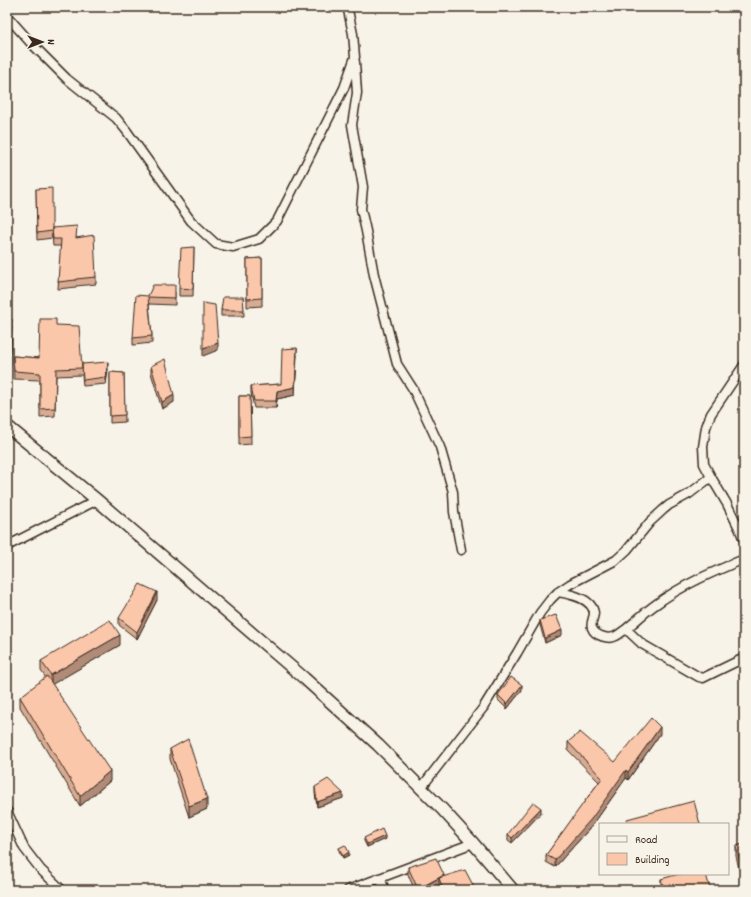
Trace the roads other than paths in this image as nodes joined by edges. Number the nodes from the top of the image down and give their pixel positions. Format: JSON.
{"nodes":[{"id":1,"x":346,"y":7,"type":"edge"},
{"id":2,"x":7,"y":16,"type":"edge"},
{"id":3,"x":355,"y":57,"type":"junction"},
{"id":4,"x":744,"y":365,"type":"edge"},
{"id":5,"x":10,"y":432,"type":"edge"},
{"id":6,"x":711,"y":478,"type":"junction"},
{"id":7,"x":97,"y":500,"type":"junction"},
{"id":8,"x":744,"y":540,"type":"edge"},
{"id":9,"x":7,"y":546,"type":"edge"},
{"id":10,"x":461,"y":550,"type":"dead end"},
{"id":11,"x":744,"y":559,"type":"edge"},
{"id":12,"x":558,"y":592,"type":"junction"},
{"id":13,"x":626,"y":629,"type":"junction"},
{"id":14,"x":744,"y":658,"type":"edge"},
{"id":15,"x":421,"y":788,"type":"junction"},
{"id":16,"x":7,"y":811,"type":"edge"},
{"id":17,"x":473,"y":843,"type":"junction"},
{"id":18,"x":380,"y":878,"type":"junction"},
{"id":19,"x":62,"y":890,"type":"edge"},
{"id":20,"x":348,"y":890,"type":"edge"},
{"id":21,"x":385,"y":890,"type":"edge"},
{"id":22,"x":513,"y":890,"type":"edge"}],
"edges":[{"from":1,"to":3,"type":"street"},
{"from":2,"to":3,"type":"street"},
{"from":3,"to":10,"type":"street"},
{"from":4,"to":6,"type":"street"},
{"from":5,"to":7,"type":"main road"},
{"from":6,"to":8,"type":"street"},
{"from":6,"to":12,"type":"street"},
{"from":7,"to":9,"type":"street"},
{"from":7,"to":15,"type":"main road"},
{"from":11,"to":13,"type":"street"},
{"from":12,"to":13,"type":"street"},
{"from":12,"to":15,"type":"street"},
{"from":13,"to":14,"type":"street"},
{"from":15,"to":17,"type":"main road"},
{"from":16,"to":19,"type":"street"},
{"from":17,"to":18,"type":"street"},
{"from":17,"to":22,"type":"main road"},
{"from":18,"to":20,"type":"street"},
{"from":18,"to":21,"type":"street"}]}
